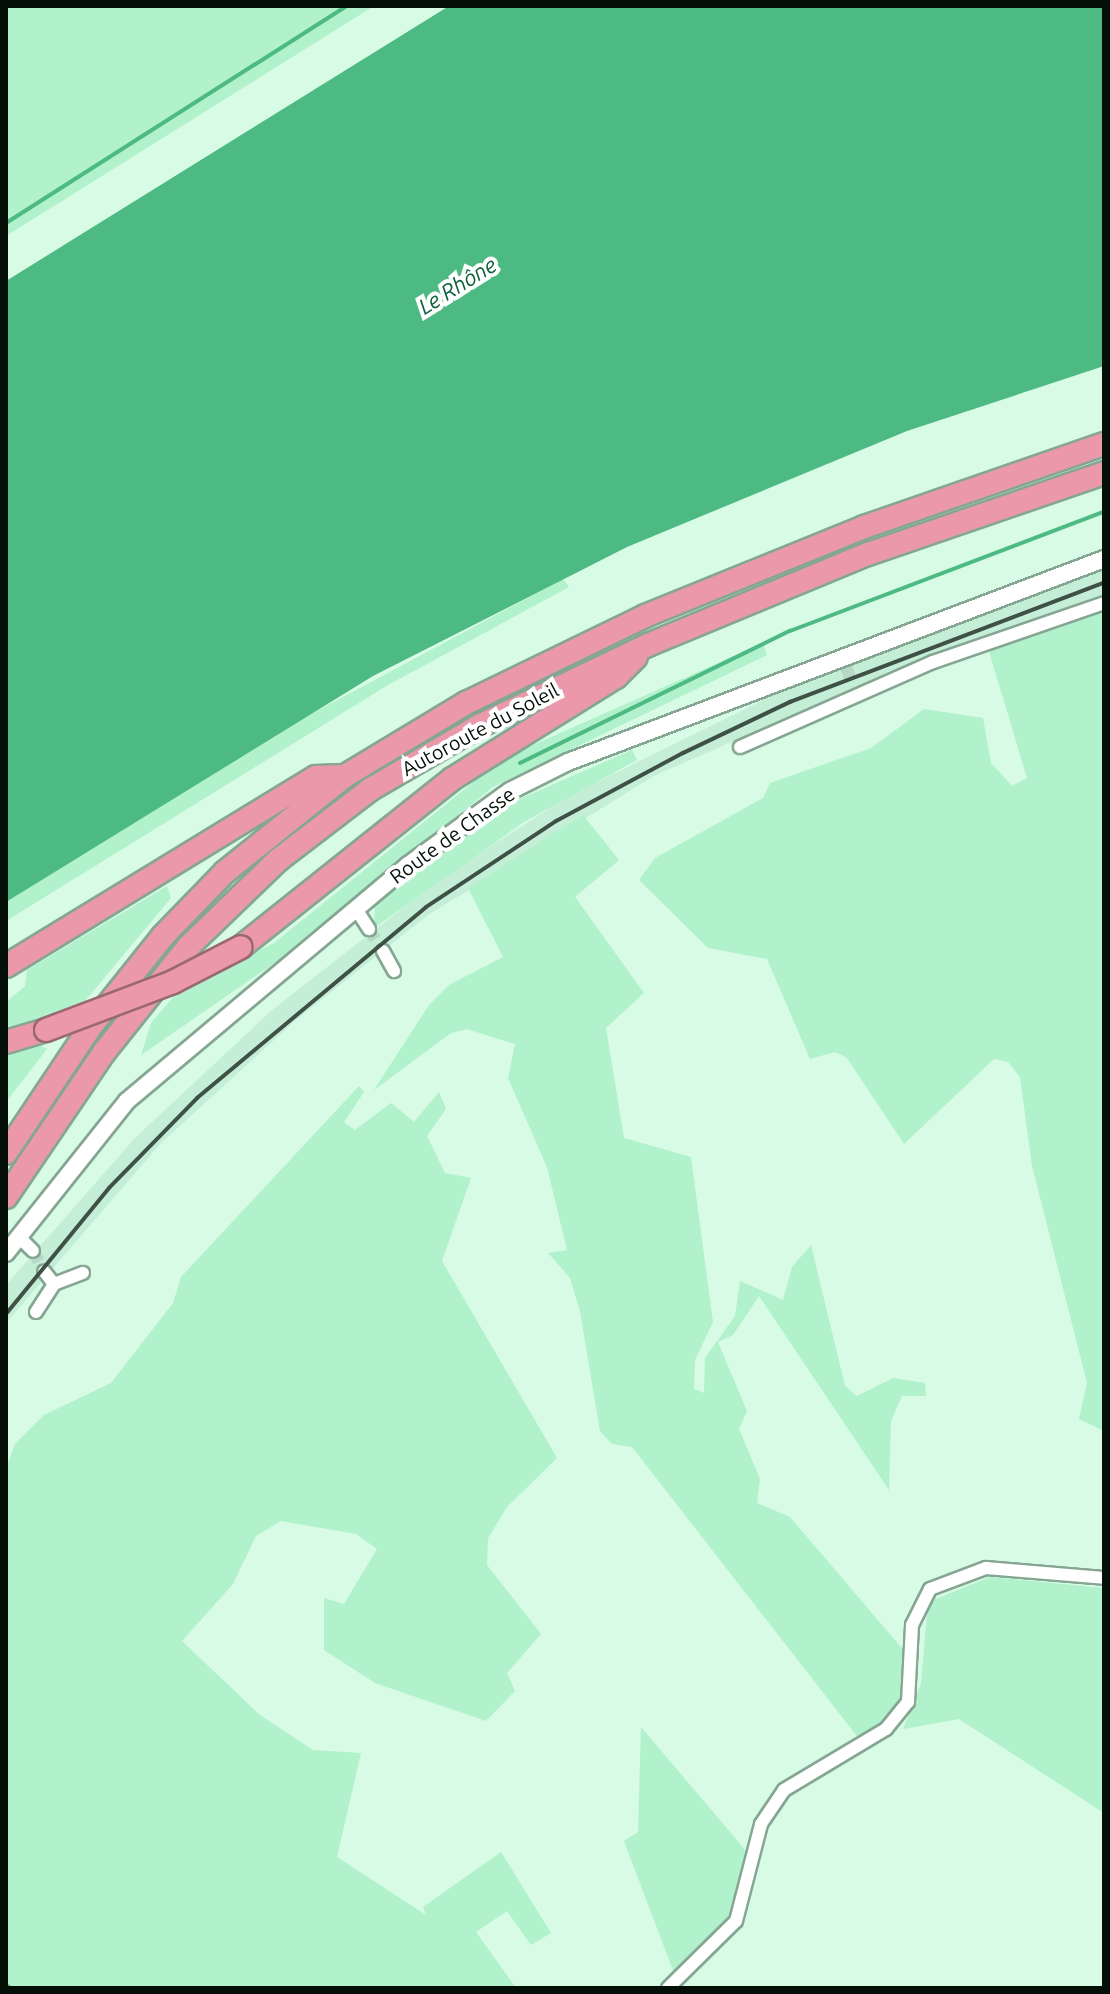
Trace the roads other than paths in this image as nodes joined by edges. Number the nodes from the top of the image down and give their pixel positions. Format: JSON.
{"nodes":[{"id":1,"x":1104,"y":444,"type":"edge"},
{"id":2,"x":1104,"y":473,"type":"edge"},
{"id":3,"x":1104,"y":559,"type":"edge"},
{"id":4,"x":1104,"y":603,"type":"edge"},
{"id":5,"x":648,"y":645,"type":"junction"},
{"id":6,"x":852,"y":683,"type":"tunnel mouth"},
{"id":7,"x":858,"y":696,"type":"junction"},
{"id":8,"x":740,"y":747,"type":"dead end"},
{"id":9,"x":345,"y":776,"type":"junction"},
{"id":10,"x":356,"y":909,"type":"junction"},
{"id":11,"x":369,"y":929,"type":"tunnel mouth"},
{"id":12,"x":383,"y":951,"type":"tunnel mouth"},
{"id":13,"x":6,"y":966,"type":"edge"},
{"id":14,"x":394,"y":971,"type":"dead end"},
{"id":15,"x":6,"y":1042,"type":"edge"},
{"id":16,"x":6,"y":1153,"type":"edge"},
{"id":17,"x":6,"y":1197,"type":"edge"},
{"id":18,"x":18,"y":1236,"type":"junction"},
{"id":19,"x":33,"y":1251,"type":"tunnel mouth"},
{"id":20,"x":6,"y":1253,"type":"edge"},
{"id":21,"x":44,"y":1271,"type":"tunnel mouth"},
{"id":22,"x":83,"y":1273,"type":"dead end"},
{"id":23,"x":54,"y":1284,"type":"junction"},
{"id":24,"x":36,"y":1312,"type":"dead end"},
{"id":25,"x":1104,"y":1578,"type":"edge"},
{"id":26,"x":668,"y":1988,"type":"edge"}],
"edges":[{"from":1,"to":9,"type":"highway","name":"Autoroute du Soleil"},
{"from":2,"to":5,"type":"highway","name":"Autoroute du Soleil"},
{"from":3,"to":10,"type":"main road","name":"Route de Chasse"},
{"from":4,"to":7,"type":"street"},
{"from":5,"to":15,"type":"highway","bridge":true},
{"from":5,"to":17,"type":"highway","name":"Autoroute du Soleil"},
{"from":6,"to":7,"type":"street"},
{"from":7,"to":8,"type":"street"},
{"from":9,"to":13,"type":"highway"},
{"from":9,"to":16,"type":"highway","name":"Autoroute du Soleil"},
{"from":10,"to":11,"type":"street"},
{"from":10,"to":18,"type":"main road","name":"Route de Chasse"},
{"from":12,"to":14,"type":"street"},
{"from":18,"to":19,"type":"street"},
{"from":18,"to":20,"type":"main road","name":"Route de Chasse"},
{"from":21,"to":23,"type":"street"},
{"from":22,"to":23,"type":"street"},
{"from":23,"to":24,"type":"street"},
{"from":25,"to":26,"type":"street"}]}
